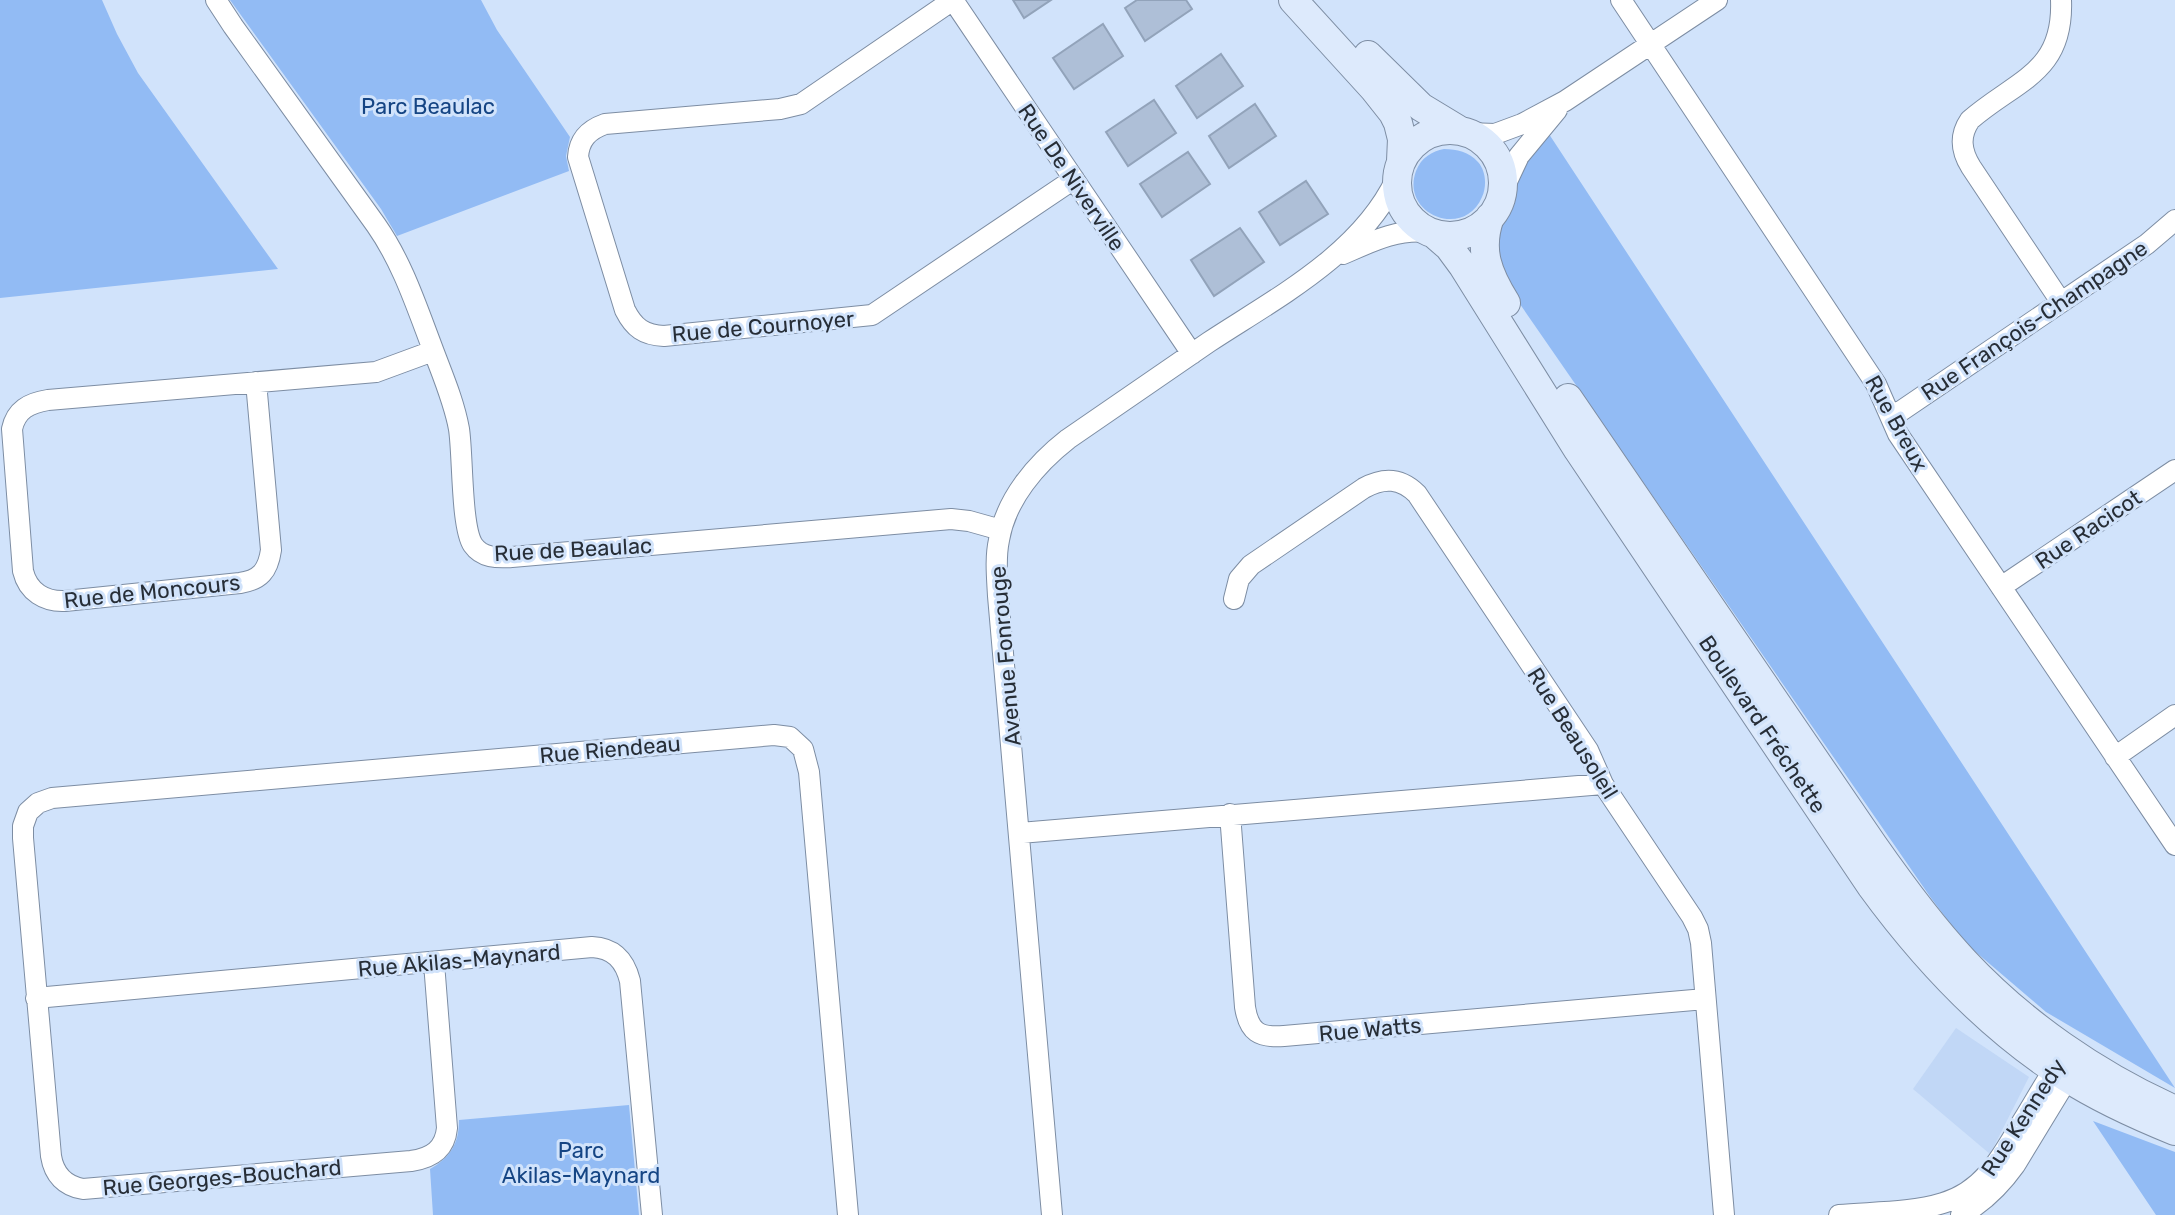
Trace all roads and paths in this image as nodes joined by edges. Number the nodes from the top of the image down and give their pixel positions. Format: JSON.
{"nodes":[{"id":1,"x":216,"y":0,"type":"edge"},
{"id":2,"x":953,"y":0,"type":"edge"},
{"id":3,"x":1293,"y":0,"type":"edge"},
{"id":4,"x":1317,"y":0,"type":"edge"},
{"id":5,"x":1621,"y":0,"type":"edge"},
{"id":6,"x":1717,"y":0,"type":"edge"},
{"id":7,"x":2061,"y":0,"type":"edge"},
{"id":8,"x":1649,"y":44,"type":"junction"},
{"id":9,"x":1565,"y":101,"type":"junction"},
{"id":10,"x":1464,"y":132,"type":"junction"},
{"id":11,"x":1398,"y":170,"type":"junction"},
{"id":12,"x":1074,"y":179,"type":"junction"},
{"id":13,"x":1503,"y":190,"type":"junction"},
{"id":14,"x":1490,"y":217,"type":"junction"},
{"id":15,"x":2175,"y":220,"type":"edge"},
{"id":16,"x":1430,"y":233,"type":"junction"},
{"id":17,"x":1332,"y":259,"type":"junction"},
{"id":18,"x":2061,"y":302,"type":"junction"},
{"id":19,"x":433,"y":351,"type":"junction"},
{"id":20,"x":1192,"y":354,"type":"junction"},
{"id":21,"x":256,"y":382,"type":"junction"},
{"id":22,"x":1890,"y":415,"type":"junction"},
{"id":23,"x":2175,"y":470,"type":"edge"},
{"id":24,"x":1001,"y":530,"type":"junction"},
{"id":25,"x":2001,"y":587,"type":"junction"},
{"id":26,"x":1234,"y":599,"type":"dead end"},
{"id":27,"x":2175,"y":715,"type":"edge"},
{"id":28,"x":2115,"y":757,"type":"junction"},
{"id":29,"x":1603,"y":784,"type":"junction"},
{"id":30,"x":1230,"y":814,"type":"junction"},
{"id":31,"x":1020,"y":833,"type":"junction"},
{"id":32,"x":2175,"y":845,"type":"edge"},
{"id":33,"x":27,"y":889,"type":"joint"},
{"id":34,"x":434,"y":963,"type":"junction"},
{"id":35,"x":36,"y":998,"type":"junction"},
{"id":36,"x":1705,"y":999,"type":"junction"},
{"id":37,"x":2067,"y":1063,"type":"junction"},
{"id":38,"x":2175,"y":1110,"type":"edge"},
{"id":39,"x":2175,"y":1131,"type":"edge"},
{"id":40,"x":1986,"y":1200,"type":"edge"},
{"id":41,"x":652,"y":1215,"type":"edge"},
{"id":42,"x":848,"y":1215,"type":"edge"},
{"id":43,"x":1052,"y":1215,"type":"edge"},
{"id":44,"x":1724,"y":1215,"type":"edge"},
{"id":45,"x":1839,"y":1215,"type":"edge"},
{"id":46,"x":1961,"y":1215,"type":"edge"}],
"edges":[{"from":1,"to":19,"type":"street","name":"Rue de Beaulac"},
{"from":2,"to":12,"type":"street","name":"Rue De Niverville"},
{"from":2,"to":12,"type":"street","name":"Rue de Cournoyer"},
{"from":3,"to":11,"type":"main road"},
{"from":4,"to":10,"type":"main road"},
{"from":5,"to":8,"type":"street","name":"Rue Breux"},
{"from":6,"to":8,"type":"street"},
{"from":7,"to":18,"type":"street"},
{"from":8,"to":9,"type":"street"},
{"from":8,"to":22,"type":"street","name":"Rue Breux"},
{"from":9,"to":10,"type":"street"},
{"from":9,"to":13,"type":"street"},
{"from":10,"to":11,"type":"main road"},
{"from":10,"to":13,"type":"main road"},
{"from":11,"to":16,"type":"main road"},
{"from":11,"to":17,"type":"street"},
{"from":12,"to":20,"type":"street","name":"Rue De Niverville"},
{"from":13,"to":14,"type":"main road"},
{"from":14,"to":16,"type":"main road"},
{"from":14,"to":37,"type":"main road","name":"Boulevard Fréchette"},
{"from":15,"to":18,"type":"street","name":"Rue François-Champagne"},
{"from":16,"to":17,"type":"street"},
{"from":16,"to":37,"type":"main road","name":"Boulevard Fréchette"},
{"from":17,"to":20,"type":"street","name":"Avenue Fonrouge"},
{"from":18,"to":22,"type":"street","name":"Rue François-Champagne"},
{"from":19,"to":21,"type":"street","name":"Rue de Moncours"},
{"from":19,"to":24,"type":"street","name":"Rue de Beaulac"},
{"from":20,"to":24,"type":"street","name":"Avenue Fonrouge"},
{"from":21,"to":21,"type":"street","name":"Rue de Moncours"},
{"from":22,"to":25,"type":"street","name":"Rue Breux"},
{"from":23,"to":25,"type":"street","name":"Rue Racicot"},
{"from":24,"to":31,"type":"street","name":"Avenue Fonrouge"},
{"from":25,"to":28,"type":"street","name":"Rue Breux"},
{"from":26,"to":29,"type":"street","name":"Rue Beausoleil"},
{"from":27,"to":28,"type":"street"},
{"from":28,"to":32,"type":"street","name":"Rue Breux"},
{"from":29,"to":30,"type":"street"},
{"from":29,"to":36,"type":"street","name":"Rue Beausoleil"},
{"from":30,"to":31,"type":"street"},
{"from":30,"to":36,"type":"street","name":"Rue Watts"},
{"from":31,"to":43,"type":"street","name":"Avenue Fonrouge"},
{"from":33,"to":35,"type":"street","name":"Rue Georges-Bouchard"},
{"from":33,"to":42,"type":"street","name":"Rue Riendeau"},
{"from":34,"to":35,"type":"street","name":"Rue Akilas-Maynard"},
{"from":34,"to":35,"type":"street","name":"Rue Georges-Bouchard"},
{"from":34,"to":41,"type":"street","name":"Rue Akilas-Maynard"},
{"from":36,"to":44,"type":"street","name":"Rue Beausoleil"},
{"from":37,"to":38,"type":"main road","name":"Boulevard Fréchette"},
{"from":37,"to":39,"type":"main road","name":"Boulevard Fréchette"},
{"from":37,"to":40,"type":"street","name":"Rue Kennedy"},
{"from":40,"to":45,"type":"street","name":"Rue Kennedy"},
{"from":40,"to":46,"type":"street","name":"Rue Kennedy"}]}
